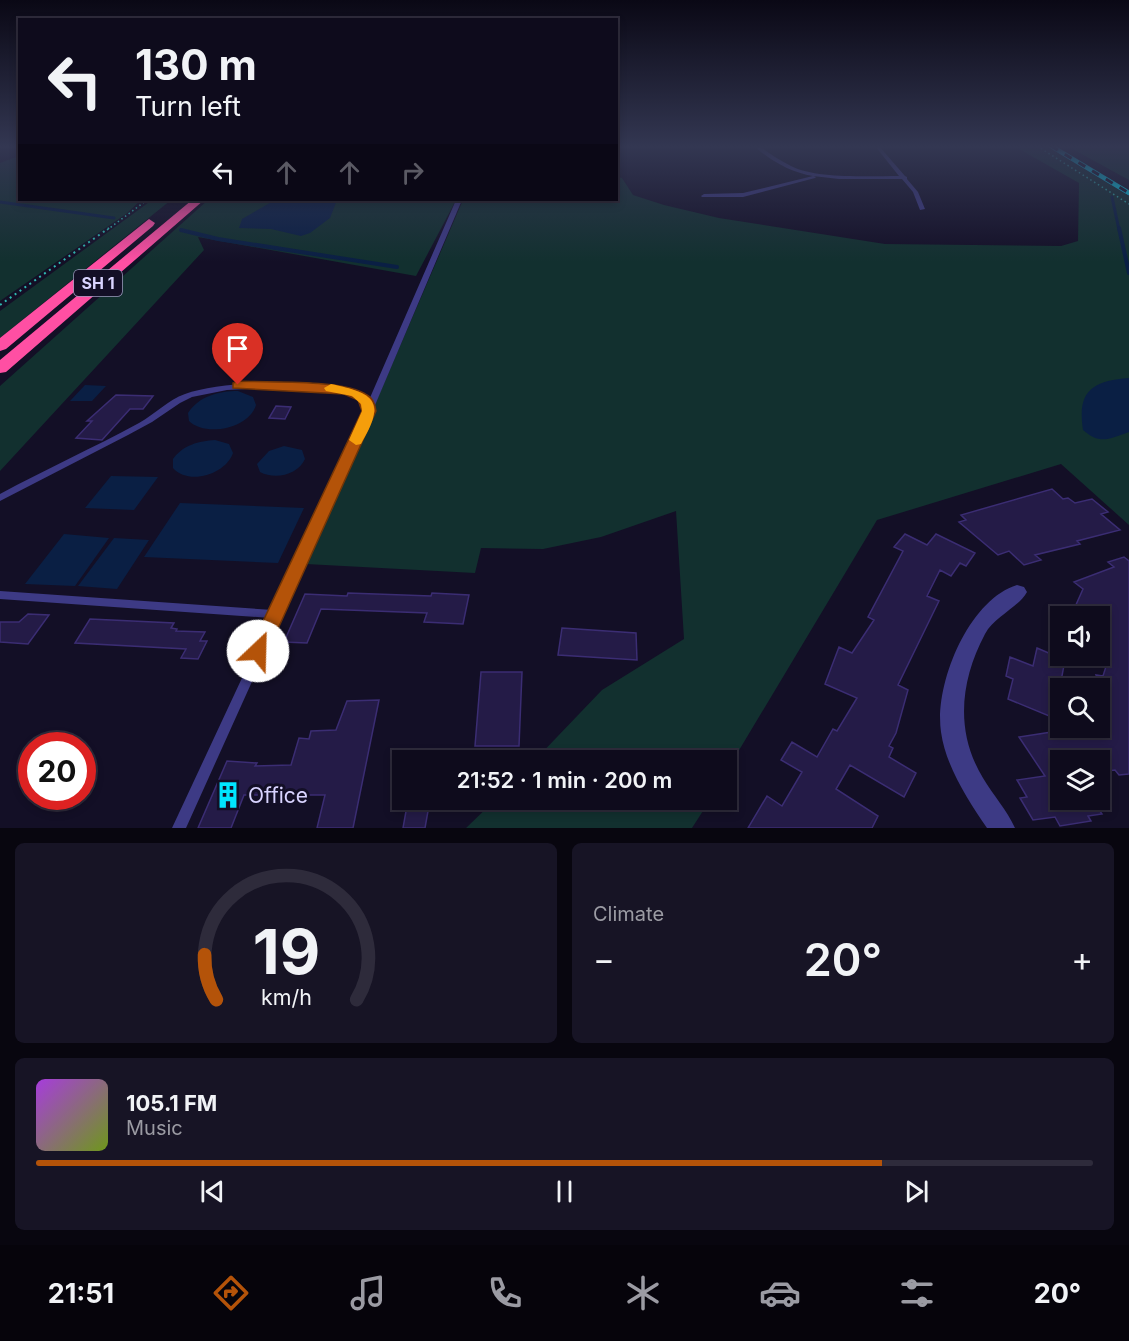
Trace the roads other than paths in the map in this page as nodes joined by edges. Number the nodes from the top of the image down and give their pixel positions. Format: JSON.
{"nodes":[{"id":1,"x":780,"y":185,"type":"edge"},
{"id":2,"x":910,"y":185,"type":"edge"},
{"id":3,"x":704,"y":196,"type":"dead end"},
{"id":4,"x":180,"y":201,"type":"edge"},
{"id":5,"x":197,"y":201,"type":"edge"},
{"id":6,"x":459,"y":201,"type":"edge"},
{"id":7,"x":922,"y":209,"type":"dead end"},
{"id":8,"x":0,"y":346,"type":"edge"},
{"id":9,"x":0,"y":368,"type":"edge"},
{"id":10,"x":369,"y":411,"type":"junction"},
{"id":11,"x":0,"y":498,"type":"edge"},
{"id":12,"x":1017,"y":592,"type":"dead end"},
{"id":13,"x":0,"y":595,"type":"edge"},
{"id":14,"x":275,"y":614,"type":"junction"},
{"id":15,"x":179,"y":828,"type":"edge"},
{"id":16,"x":1002,"y":828,"type":"edge"}],
"edges":[{"from":1,"to":3,"type":"lane"},
{"from":2,"to":7,"type":"lane"},
{"from":4,"to":8,"type":"highway","number":"SH 1"},
{"from":5,"to":9,"type":"highway","number":"SH 1"},
{"from":6,"to":10,"type":"lane"},
{"from":10,"to":11,"type":"lane"},
{"from":10,"to":14,"type":"lane"},
{"from":12,"to":16,"type":"street"},
{"from":13,"to":14,"type":"lane"},
{"from":14,"to":15,"type":"lane"}]}
